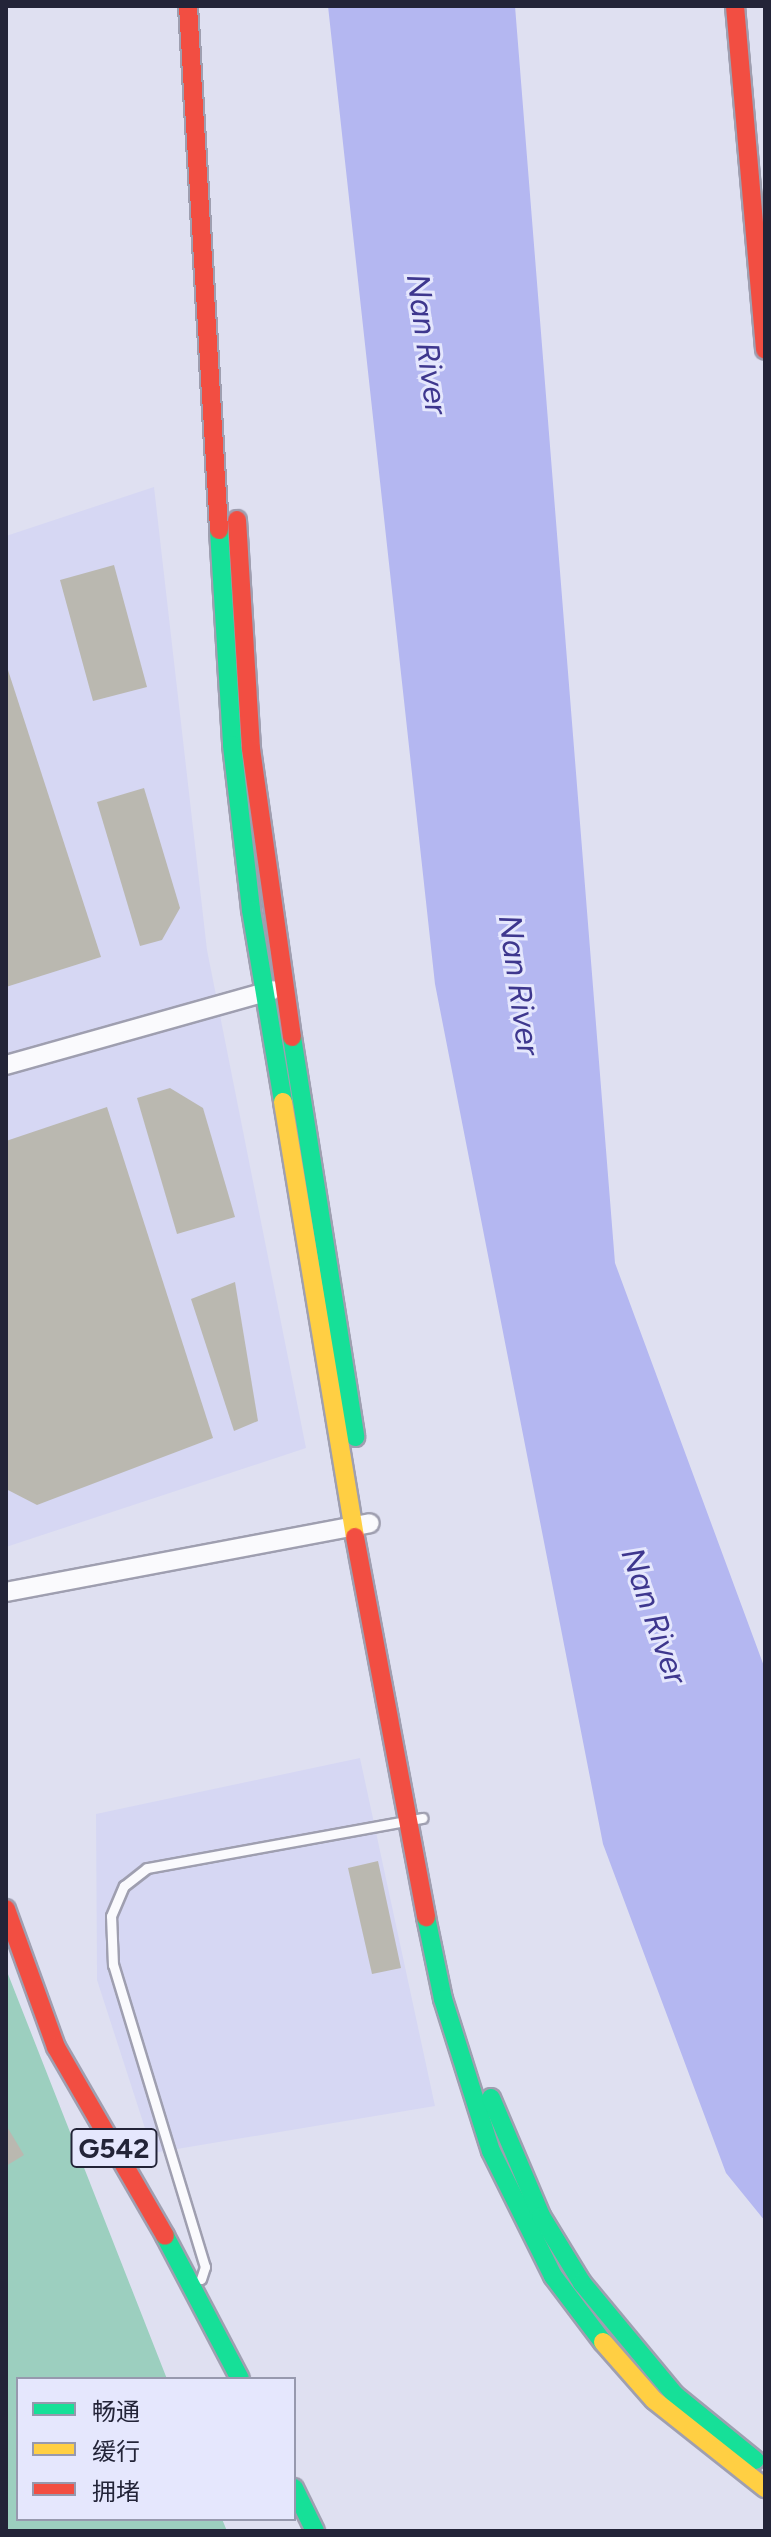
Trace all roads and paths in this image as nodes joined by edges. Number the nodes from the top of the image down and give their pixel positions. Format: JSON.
{"nodes":[{"id":1,"x":188,"y":6,"type":"edge"},
{"id":2,"x":205,"y":6,"type":"edge"},
{"id":3,"x":735,"y":6,"type":"edge"},
{"id":4,"x":765,"y":350,"type":"edge"},
{"id":5,"x":285,"y":986,"type":"junction"},
{"id":6,"x":264,"y":992,"type":"junction"},
{"id":7,"x":6,"y":1065,"type":"edge"},
{"id":8,"x":361,"y":1524,"type":"junction"},
{"id":9,"x":6,"y":1592,"type":"edge"},
{"id":10,"x":415,"y":1820,"type":"junction"},
{"id":11,"x":6,"y":1909,"type":"edge"},
{"id":12,"x":197,"y":2292,"type":"junction"},
{"id":13,"x":239,"y":2377,"type":"edge"},
{"id":14,"x":765,"y":2467,"type":"edge"},
{"id":15,"x":765,"y":2488,"type":"edge"},
{"id":16,"x":296,"y":2492,"type":"edge"},
{"id":17,"x":315,"y":2531,"type":"edge"}],
"edges":[{"from":1,"to":6,"type":"main road"},
{"from":2,"to":5,"type":"main road"},
{"from":3,"to":4,"type":"main road"},
{"from":5,"to":6,"type":"street"},
{"from":5,"to":8,"type":"main road"},
{"from":6,"to":7,"type":"street"},
{"from":6,"to":8,"type":"main road"},
{"from":8,"to":9,"type":"street"},
{"from":8,"to":10,"type":"main road"},
{"from":10,"to":12,"type":"lane"},
{"from":10,"to":14,"type":"main road"},
{"from":10,"to":15,"type":"main road"},
{"from":11,"to":12,"type":"main road","number":"G542"},
{"from":12,"to":13,"type":"main road","number":"G542"},
{"from":16,"to":17,"type":"main road"}]}
